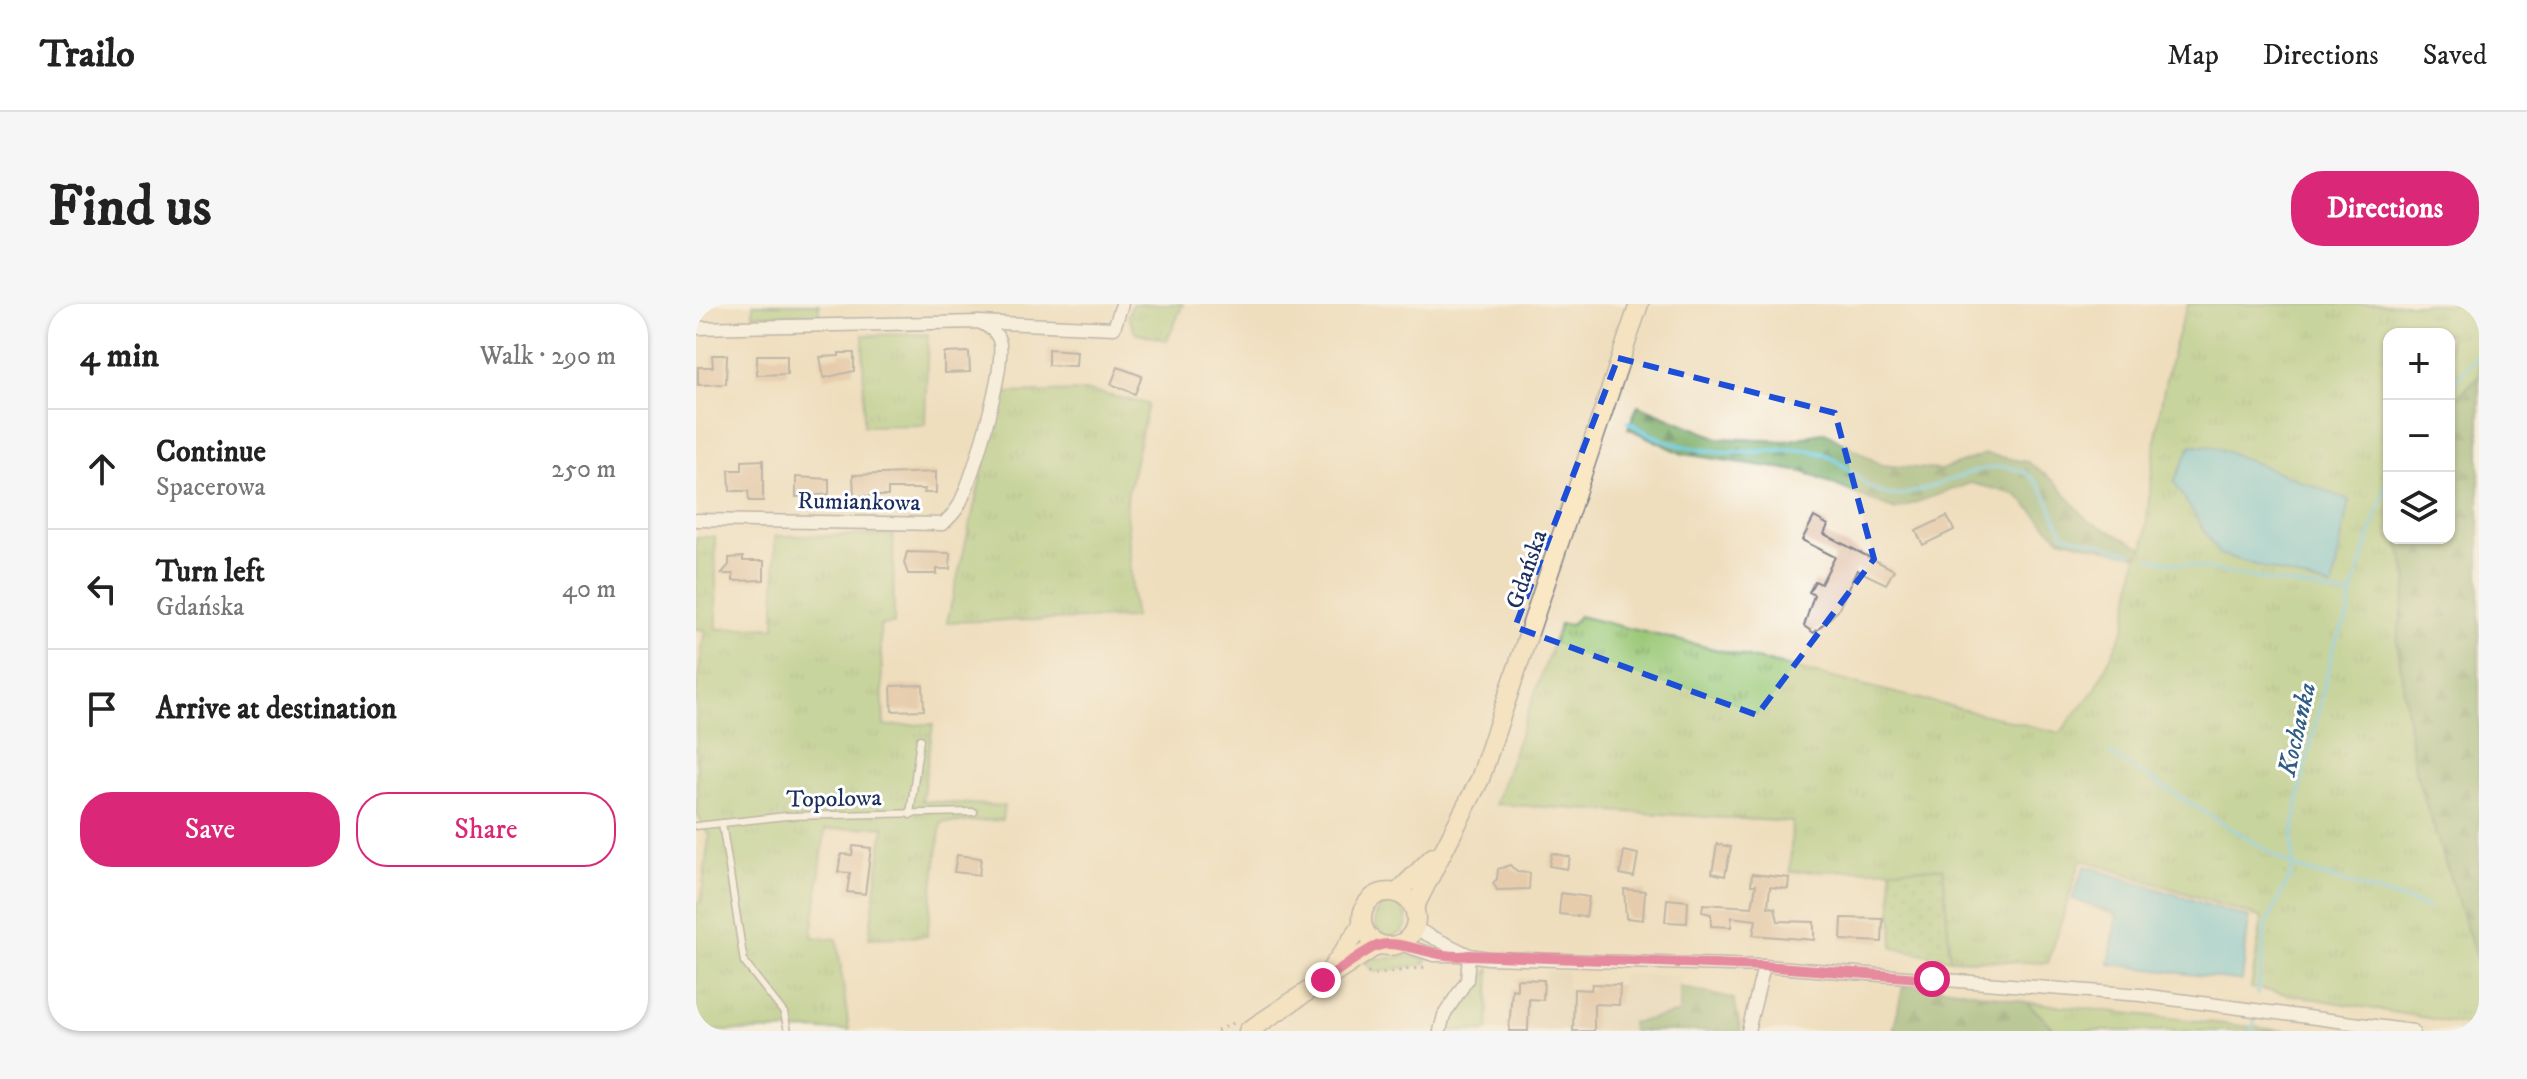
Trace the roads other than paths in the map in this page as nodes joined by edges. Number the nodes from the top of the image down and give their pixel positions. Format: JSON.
{"nodes":[{"id":1,"x":1122,"y":304,"type":"edge"},
{"id":2,"x":1639,"y":304,"type":"edge"},
{"id":3,"x":979,"y":322,"type":"junction"},
{"id":4,"x":696,"y":328,"type":"edge"},
{"id":5,"x":696,"y":520,"type":"edge"},
{"id":6,"x":920,"y":739,"type":"dead end"},
{"id":7,"x":974,"y":812,"type":"dead end"},
{"id":8,"x":910,"y":815,"type":"junction"},
{"id":9,"x":722,"y":823,"type":"junction"},
{"id":10,"x":696,"y":826,"type":"edge"},
{"id":11,"x":1446,"y":844,"type":"junction"},
{"id":12,"x":1397,"y":893,"type":"junction"},
{"id":13,"x":1414,"y":908,"type":"junction"},
{"id":14,"x":1362,"y":925,"type":"junction"},
{"id":15,"x":1414,"y":928,"type":"junction"},
{"id":16,"x":1379,"y":944,"type":"junction"},
{"id":17,"x":1400,"y":944,"type":"junction"},
{"id":18,"x":1469,"y":955,"type":"junction"},
{"id":19,"x":1764,"y":966,"type":"junction"},
{"id":20,"x":1323,"y":980,"type":"junction"},
{"id":21,"x":788,"y":1031,"type":"edge"},
{"id":22,"x":1248,"y":1031,"type":"edge"},
{"id":23,"x":1440,"y":1031,"type":"edge"},
{"id":24,"x":1748,"y":1031,"type":"edge"},
{"id":25,"x":2413,"y":1031,"type":"edge"}],
"edges":[{"from":1,"to":3,"type":"street"},
{"from":2,"to":11,"type":"main road","name":"Gdańska"},
{"from":3,"to":4,"type":"street"},
{"from":3,"to":5,"type":"street","name":"Rumiankowa"},
{"from":6,"to":8,"type":"lane"},
{"from":7,"to":8,"type":"lane","name":"Topolowa"},
{"from":8,"to":9,"type":"lane","name":"Topolowa"},
{"from":9,"to":10,"type":"lane","name":"Topolowa"},
{"from":9,"to":21,"type":"lane"},
{"from":11,"to":12,"type":"main road","name":"Gdańska"},
{"from":11,"to":13,"type":"main road","name":"Gdańska"},
{"from":12,"to":13,"type":"main road"},
{"from":12,"to":14,"type":"main road"},
{"from":13,"to":15,"type":"main road"},
{"from":14,"to":16,"type":"main road"},
{"from":14,"to":20,"type":"main road"},
{"from":15,"to":17,"type":"main road"},
{"from":15,"to":18,"type":"street"},
{"from":16,"to":17,"type":"main road"},
{"from":16,"to":20,"type":"main road"},
{"from":17,"to":18,"type":"street"},
{"from":18,"to":19,"type":"street"},
{"from":18,"to":23,"type":"street"},
{"from":19,"to":24,"type":"street"},
{"from":19,"to":25,"type":"street"},
{"from":20,"to":22,"type":"main road"}]}
